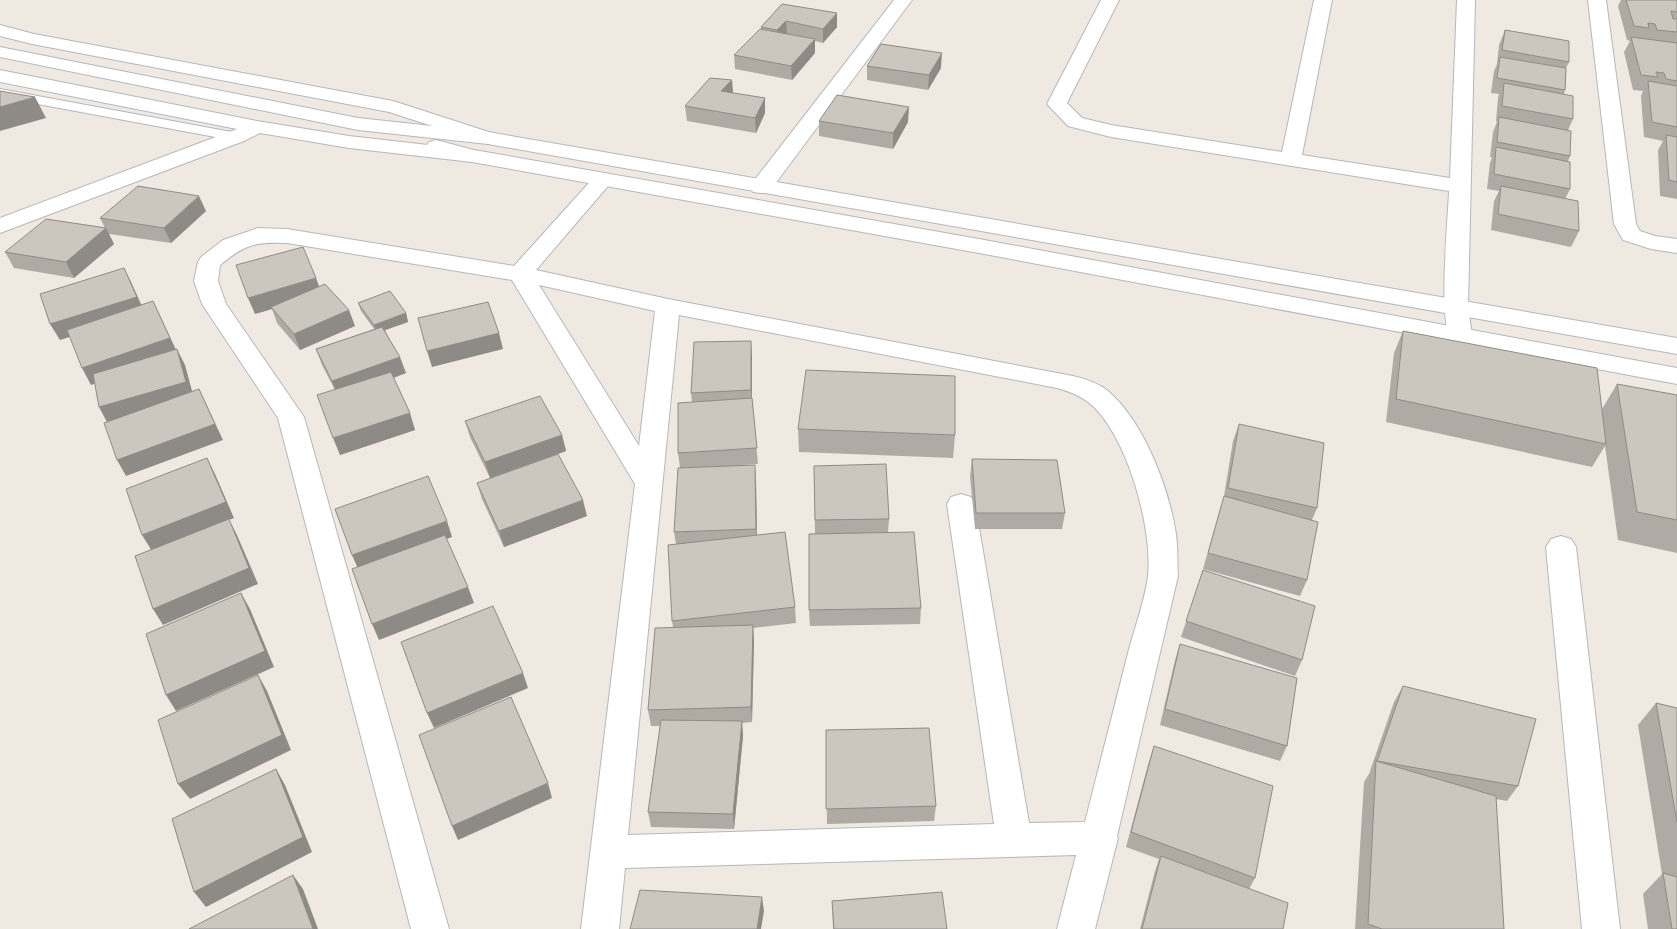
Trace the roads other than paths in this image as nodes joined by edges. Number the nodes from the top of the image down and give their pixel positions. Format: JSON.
{"nodes":[{"id":1,"x":903,"y":0,"type":"edge"},
{"id":2,"x":1110,"y":0,"type":"edge"},
{"id":3,"x":1323,"y":0,"type":"edge"},
{"id":4,"x":1466,"y":0,"type":"edge"},
{"id":5,"x":1597,"y":0,"type":"edge"},
{"id":6,"x":0,"y":30,"type":"edge"},
{"id":7,"x":0,"y":52,"type":"edge"},
{"id":8,"x":0,"y":76,"type":"edge"},
{"id":9,"x":0,"y":92,"type":"edge"},
{"id":10,"x":370,"y":126,"type":"junction"},
{"id":11,"x":257,"y":127,"type":"junction"},
{"id":12,"x":236,"y":137,"type":"junction"},
{"id":13,"x":488,"y":138,"type":"junction"},
{"id":14,"x":472,"y":156,"type":"junction"},
{"id":15,"x":1291,"y":160,"type":"junction"},
{"id":16,"x":603,"y":179,"type":"junction"},
{"id":17,"x":1460,"y":186,"type":"junction"},
{"id":18,"x":761,"y":187,"type":"junction"},
{"id":19,"x":0,"y":226,"type":"edge"},
{"id":20,"x":1677,"y":246,"type":"edge"},
{"id":21,"x":520,"y":274,"type":"junction"},
{"id":22,"x":668,"y":306,"type":"junction"},
{"id":23,"x":1456,"y":307,"type":"junction"},
{"id":24,"x":1460,"y":336,"type":"junction"},
{"id":25,"x":1677,"y":346,"type":"edge"},
{"id":26,"x":1677,"y":376,"type":"edge"},
{"id":27,"x":649,"y":484,"type":"junction"},
{"id":28,"x":961,"y":504,"type":"dead end"},
{"id":29,"x":1562,"y":548,"type":"dead end"},
{"id":30,"x":1100,"y":838,"type":"junction"},
{"id":31,"x":1014,"y":840,"type":"junction"},
{"id":32,"x":610,"y":852,"type":"junction"},
{"id":33,"x":430,"y":929,"type":"edge"},
{"id":34,"x":600,"y":929,"type":"edge"},
{"id":35,"x":1076,"y":929,"type":"edge"},
{"id":36,"x":1601,"y":929,"type":"edge"}],
"edges":[{"from":1,"to":18,"type":"street"},
{"from":2,"to":15,"type":"street"},
{"from":3,"to":15,"type":"street"},
{"from":4,"to":17,"type":"street"},
{"from":5,"to":20,"type":"street"},
{"from":6,"to":13,"type":"street"},
{"from":7,"to":10,"type":"street"},
{"from":8,"to":11,"type":"street"},
{"from":9,"to":12,"type":"lane"},
{"from":10,"to":13,"type":"street"},
{"from":10,"to":14,"type":"street"},
{"from":11,"to":12,"type":"street"},
{"from":11,"to":14,"type":"street"},
{"from":12,"to":19,"type":"street"},
{"from":13,"to":18,"type":"street"},
{"from":14,"to":16,"type":"street"},
{"from":15,"to":17,"type":"street"},
{"from":16,"to":21,"type":"street"},
{"from":16,"to":24,"type":"street"},
{"from":17,"to":23,"type":"street"},
{"from":18,"to":23,"type":"street"},
{"from":21,"to":22,"type":"street"},
{"from":21,"to":27,"type":"street"},
{"from":21,"to":33,"type":"street"},
{"from":22,"to":27,"type":"street"},
{"from":22,"to":30,"type":"street"},
{"from":23,"to":24,"type":"street"},
{"from":23,"to":25,"type":"street"},
{"from":24,"to":26,"type":"street"},
{"from":27,"to":32,"type":"street"},
{"from":28,"to":31,"type":"street"},
{"from":29,"to":36,"type":"street"},
{"from":30,"to":31,"type":"street"},
{"from":30,"to":35,"type":"street"},
{"from":31,"to":32,"type":"street"},
{"from":32,"to":34,"type":"street"}]}
